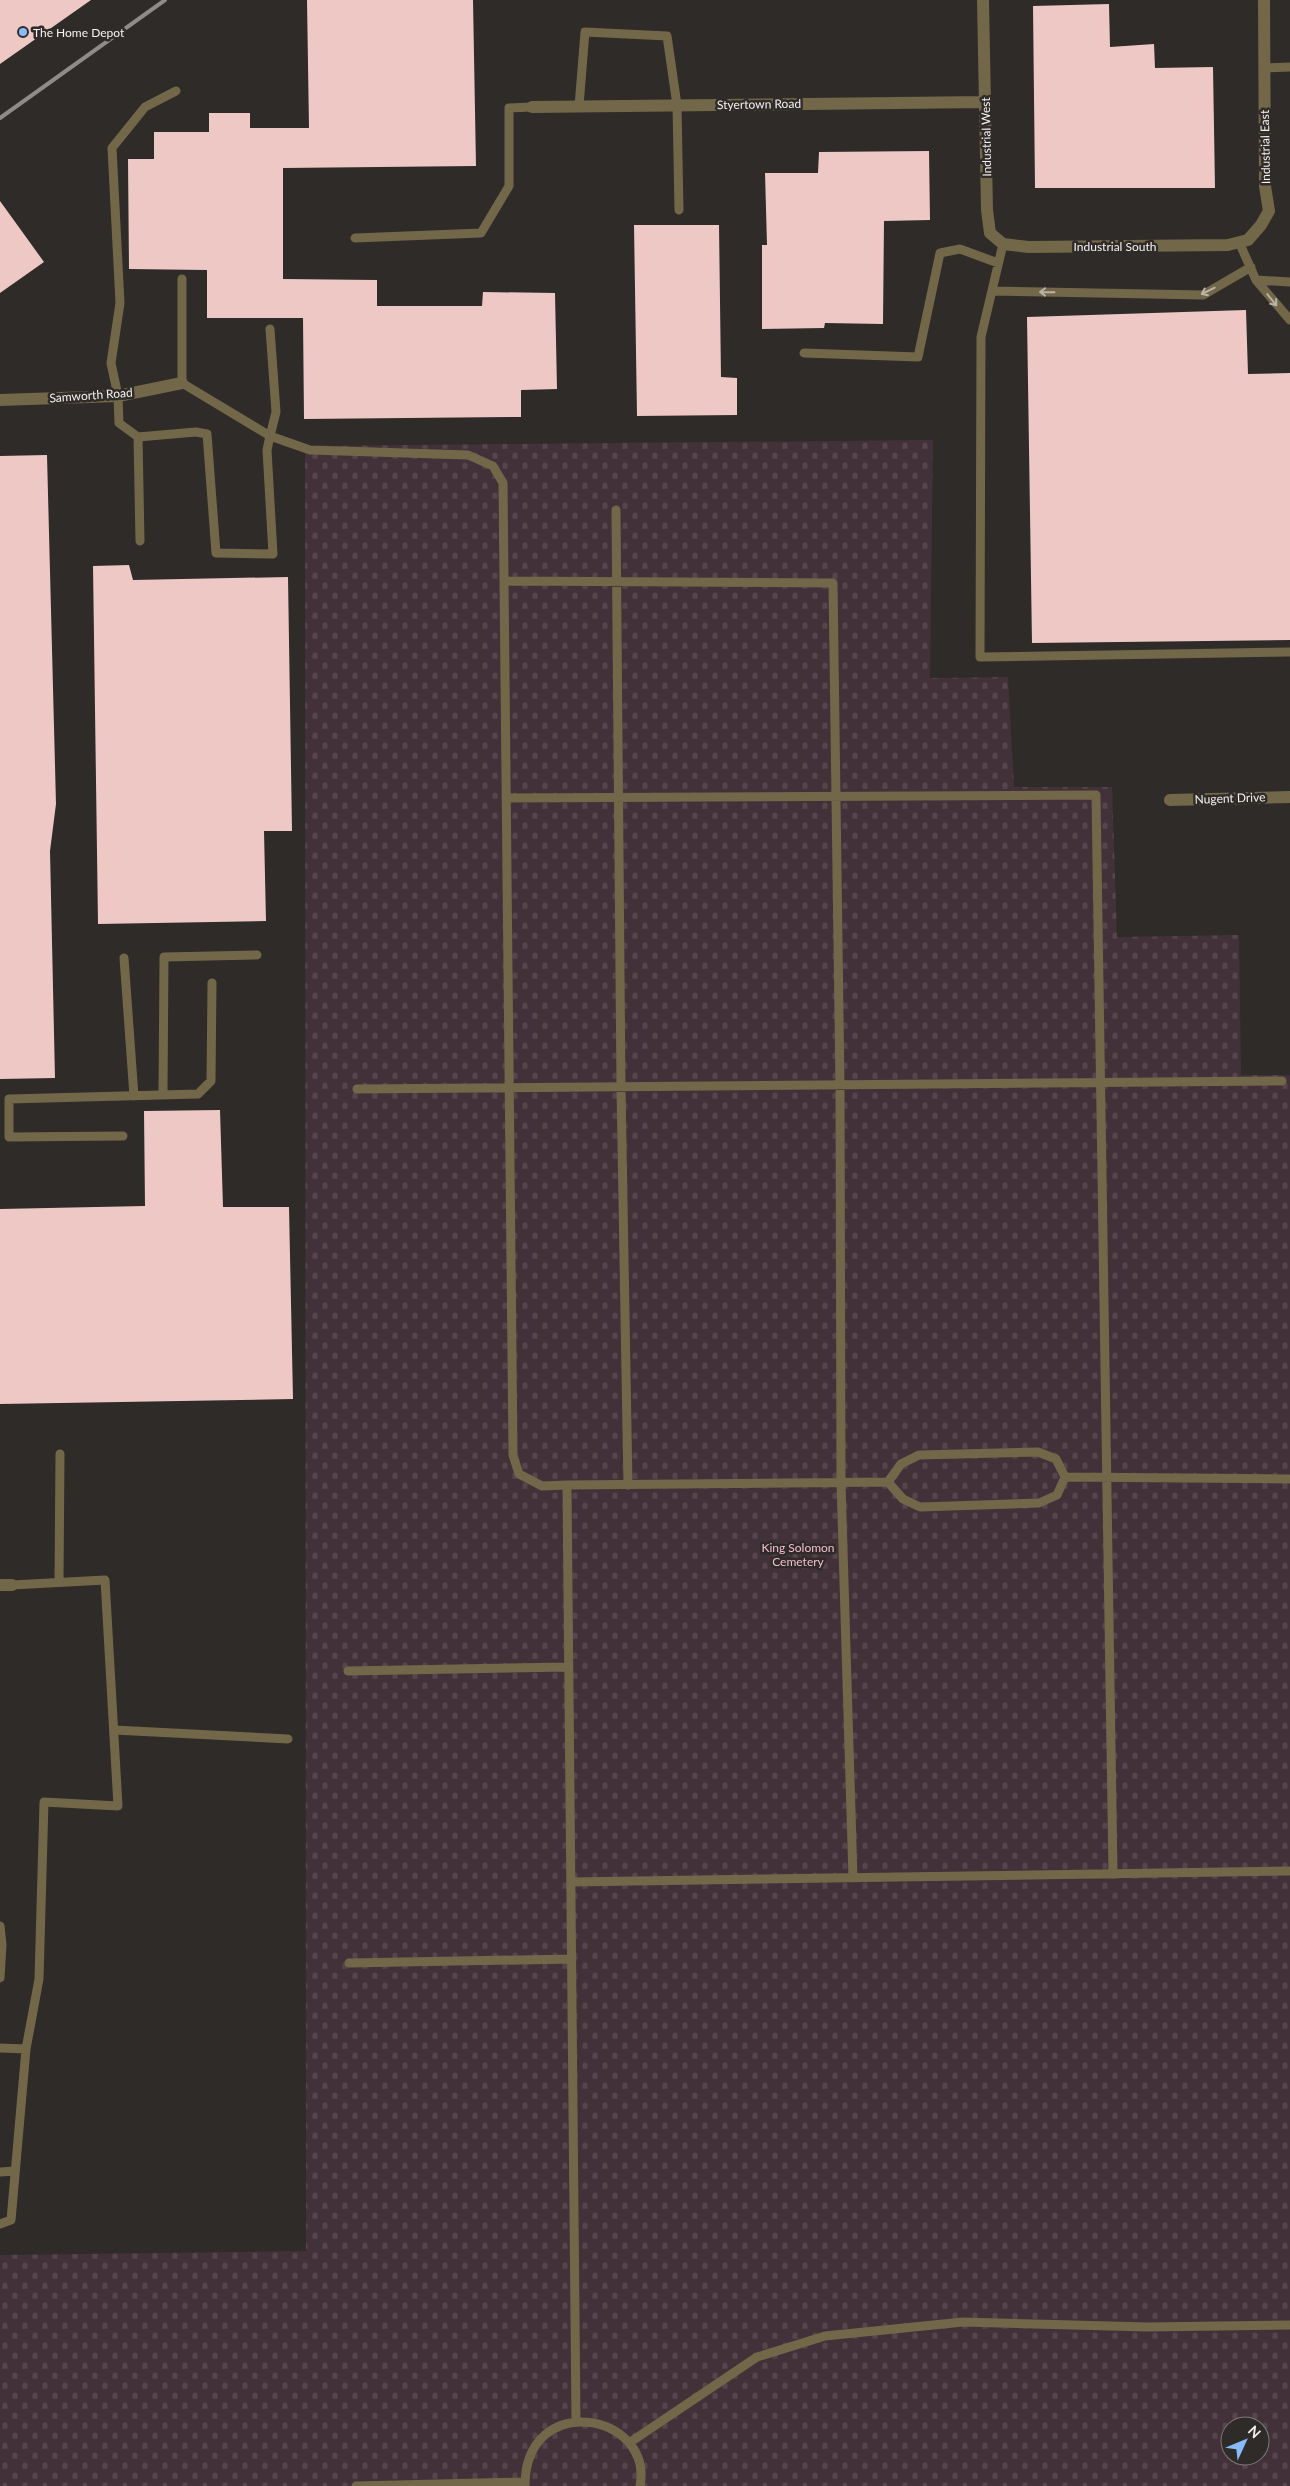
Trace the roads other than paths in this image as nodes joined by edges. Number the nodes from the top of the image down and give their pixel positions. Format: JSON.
{"nodes":[{"id":1,"x":983,"y":0,"type":"edge"},
{"id":2,"x":1264,"y":0,"type":"edge"},
{"id":3,"x":1290,"y":67,"type":"edge"},
{"id":4,"x":1265,"y":68,"type":"junction"},
{"id":5,"x":176,"y":91,"type":"dead end"},
{"id":6,"x":985,"y":102,"type":"junction"},
{"id":7,"x":677,"y":105,"type":"junction"},
{"id":8,"x":579,"y":106,"type":"junction"},
{"id":9,"x":532,"y":107,"type":"joint"},
{"id":10,"x":679,"y":210,"type":"dead end"},
{"id":11,"x":355,"y":238,"type":"dead end"},
{"id":12,"x":1239,"y":242,"type":"junction"},
{"id":13,"x":1003,"y":244,"type":"junction"},
{"id":14,"x":1202,"y":246,"type":"joint"},
{"id":15,"x":998,"y":263,"type":"junction"},
{"id":16,"x":1251,"y":267,"type":"junction"},
{"id":17,"x":182,"y":280,"type":"dead end"},
{"id":18,"x":1256,"y":280,"type":"junction"},
{"id":19,"x":1290,"y":282,"type":"edge"},
{"id":20,"x":992,"y":291,"type":"junction"},
{"id":21,"x":1290,"y":320,"type":"edge"},
{"id":22,"x":270,"y":330,"type":"dead end"},
{"id":23,"x":804,"y":353,"type":"dead end"},
{"id":24,"x":182,"y":383,"type":"junction"},
{"id":25,"x":118,"y":396,"type":"junction"},
{"id":26,"x":0,"y":400,"type":"edge"},
{"id":27,"x":270,"y":436,"type":"junction"},
{"id":28,"x":138,"y":437,"type":"junction"},
{"id":29,"x":616,"y":510,"type":"dead end"},
{"id":30,"x":140,"y":541,"type":"dead end"},
{"id":31,"x":504,"y":580,"type":"junction"},
{"id":32,"x":617,"y":581,"type":"junction"},
{"id":33,"x":1290,"y":652,"type":"edge"},
{"id":34,"x":836,"y":796,"type":"junction"},
{"id":35,"x":1290,"y":796,"type":"edge"},
{"id":36,"x":506,"y":798,"type":"junction"},
{"id":37,"x":619,"y":798,"type":"junction"},
{"id":38,"x":1170,"y":800,"type":"dead end"},
{"id":39,"x":257,"y":955,"type":"dead end"},
{"id":40,"x":124,"y":958,"type":"dead end"},
{"id":41,"x":212,"y":983,"type":"dead end"},
{"id":42,"x":1282,"y":1081,"type":"dead end"},
{"id":43,"x":1100,"y":1083,"type":"junction"},
{"id":44,"x":840,"y":1086,"type":"junction"},
{"id":45,"x":621,"y":1088,"type":"junction"},
{"id":46,"x":357,"y":1089,"type":"dead end"},
{"id":47,"x":509,"y":1089,"type":"junction"},
{"id":48,"x":163,"y":1094,"type":"junction"},
{"id":49,"x":134,"y":1096,"type":"junction"},
{"id":50,"x":4,"y":1110,"type":"edge"},
{"id":51,"x":123,"y":1136,"type":"dead end"},
{"id":52,"x":60,"y":1454,"type":"dead end"},
{"id":53,"x":1065,"y":1477,"type":"junction"},
{"id":54,"x":1107,"y":1478,"type":"junction"},
{"id":55,"x":1290,"y":1479,"type":"edge"},
{"id":56,"x":888,"y":1482,"type":"junction"},
{"id":57,"x":841,"y":1483,"type":"junction"},
{"id":58,"x":567,"y":1485,"type":"junction"},
{"id":59,"x":628,"y":1485,"type":"junction"},
{"id":60,"x":59,"y":1582,"type":"junction"},
{"id":61,"x":6,"y":1585,"type":"edge"},
{"id":62,"x":569,"y":1666,"type":"junction"},
{"id":63,"x":348,"y":1671,"type":"dead end"},
{"id":64,"x":114,"y":1730,"type":"junction"},
{"id":65,"x":288,"y":1740,"type":"dead end"},
{"id":66,"x":1290,"y":1871,"type":"edge"},
{"id":67,"x":1113,"y":1874,"type":"junction"},
{"id":68,"x":853,"y":1878,"type":"junction"},
{"id":69,"x":571,"y":1882,"type":"junction"},
{"id":70,"x":0,"y":1926,"type":"edge"},
{"id":71,"x":572,"y":1959,"type":"junction"},
{"id":72,"x":349,"y":1963,"type":"dead end"},
{"id":73,"x":0,"y":1978,"type":"edge"},
{"id":74,"x":0,"y":2048,"type":"edge"},
{"id":75,"x":26,"y":2049,"type":"junction"},
{"id":76,"x":15,"y":2171,"type":"junction"},
{"id":77,"x":0,"y":2172,"type":"edge"},
{"id":78,"x":0,"y":2224,"type":"edge"},
{"id":79,"x":1290,"y":2325,"type":"edge"},
{"id":80,"x":576,"y":2421,"type":"junction"},
{"id":81,"x":629,"y":2444,"type":"junction"},
{"id":82,"x":525,"y":2484,"type":"edge"},
{"id":83,"x":356,"y":2486,"type":"edge"},
{"id":84,"x":640,"y":2486,"type":"edge"}],
"edges":[{"from":1,"to":6,"type":"street","name":"Industrial West"},
{"from":2,"to":4,"type":"street","name":"Industrial East"},
{"from":3,"to":4,"type":"lane"},
{"from":4,"to":12,"type":"street","name":"Industrial East"},
{"from":5,"to":25,"type":"lane"},
{"from":6,"to":7,"type":"street","name":"Styertown Road"},
{"from":6,"to":13,"type":"street","name":"Industrial West"},
{"from":7,"to":8,"type":"street","name":"Styertown Road"},
{"from":7,"to":8,"type":"lane"},
{"from":7,"to":10,"type":"lane"},
{"from":8,"to":9,"type":"street","name":"Styertown Road"},
{"from":9,"to":11,"type":"lane"},
{"from":12,"to":14,"type":"street","name":"Industrial East"},
{"from":12,"to":16,"type":"lane"},
{"from":13,"to":14,"type":"street","name":"Industrial South"},
{"from":13,"to":15,"type":"lane"},
{"from":15,"to":20,"type":"lane"},
{"from":15,"to":23,"type":"lane"},
{"from":16,"to":18,"type":"lane"},
{"from":16,"to":20,"type":"lane","one_way":true},
{"from":17,"to":24,"type":"lane"},
{"from":18,"to":19,"type":"lane"},
{"from":18,"to":21,"type":"lane","one_way":true},
{"from":20,"to":33,"type":"lane"},
{"from":22,"to":27,"type":"lane"},
{"from":24,"to":25,"type":"street","name":"Samworth Road"},
{"from":24,"to":27,"type":"lane"},
{"from":25,"to":26,"type":"street","name":"Samworth Road"},
{"from":25,"to":28,"type":"lane"},
{"from":27,"to":28,"type":"lane"},
{"from":27,"to":31,"type":"lane"},
{"from":28,"to":30,"type":"lane"},
{"from":29,"to":32,"type":"lane"},
{"from":31,"to":32,"type":"lane"},
{"from":31,"to":36,"type":"lane"},
{"from":32,"to":34,"type":"lane"},
{"from":32,"to":37,"type":"lane"},
{"from":34,"to":37,"type":"lane"},
{"from":34,"to":43,"type":"lane"},
{"from":34,"to":44,"type":"lane"},
{"from":35,"to":38,"type":"street","name":"Nugent Drive"},
{"from":36,"to":37,"type":"lane"},
{"from":36,"to":47,"type":"lane"},
{"from":37,"to":45,"type":"lane"},
{"from":39,"to":48,"type":"lane"},
{"from":40,"to":49,"type":"lane"},
{"from":41,"to":48,"type":"lane"},
{"from":42,"to":43,"type":"lane"},
{"from":43,"to":44,"type":"lane"},
{"from":43,"to":54,"type":"lane"},
{"from":44,"to":45,"type":"lane"},
{"from":44,"to":57,"type":"lane"},
{"from":45,"to":47,"type":"lane"},
{"from":45,"to":59,"type":"lane"},
{"from":46,"to":47,"type":"lane"},
{"from":47,"to":58,"type":"lane"},
{"from":48,"to":49,"type":"lane"},
{"from":49,"to":50,"type":"lane"},
{"from":50,"to":51,"type":"lane"},
{"from":52,"to":60,"type":"lane"},
{"from":53,"to":54,"type":"lane"},
{"from":53,"to":56,"type":"lane"},
{"from":53,"to":56,"type":"lane"},
{"from":54,"to":55,"type":"lane"},
{"from":54,"to":67,"type":"lane"},
{"from":56,"to":57,"type":"lane"},
{"from":57,"to":59,"type":"lane"},
{"from":57,"to":68,"type":"lane"},
{"from":58,"to":59,"type":"lane"},
{"from":58,"to":62,"type":"lane"},
{"from":60,"to":61,"type":"lane"},
{"from":60,"to":64,"type":"lane"},
{"from":62,"to":63,"type":"lane"},
{"from":62,"to":69,"type":"lane"},
{"from":64,"to":65,"type":"lane"},
{"from":64,"to":75,"type":"lane"},
{"from":66,"to":67,"type":"lane"},
{"from":67,"to":68,"type":"lane"},
{"from":68,"to":69,"type":"lane"},
{"from":69,"to":71,"type":"lane"},
{"from":70,"to":73,"type":"lane"},
{"from":71,"to":72,"type":"lane"},
{"from":71,"to":80,"type":"lane"},
{"from":74,"to":75,"type":"lane"},
{"from":75,"to":76,"type":"lane"},
{"from":76,"to":77,"type":"lane"},
{"from":76,"to":78,"type":"lane"},
{"from":79,"to":81,"type":"lane"},
{"from":80,"to":81,"type":"lane"},
{"from":80,"to":82,"type":"lane"},
{"from":81,"to":84,"type":"lane"},
{"from":82,"to":83,"type":"lane"}]}
